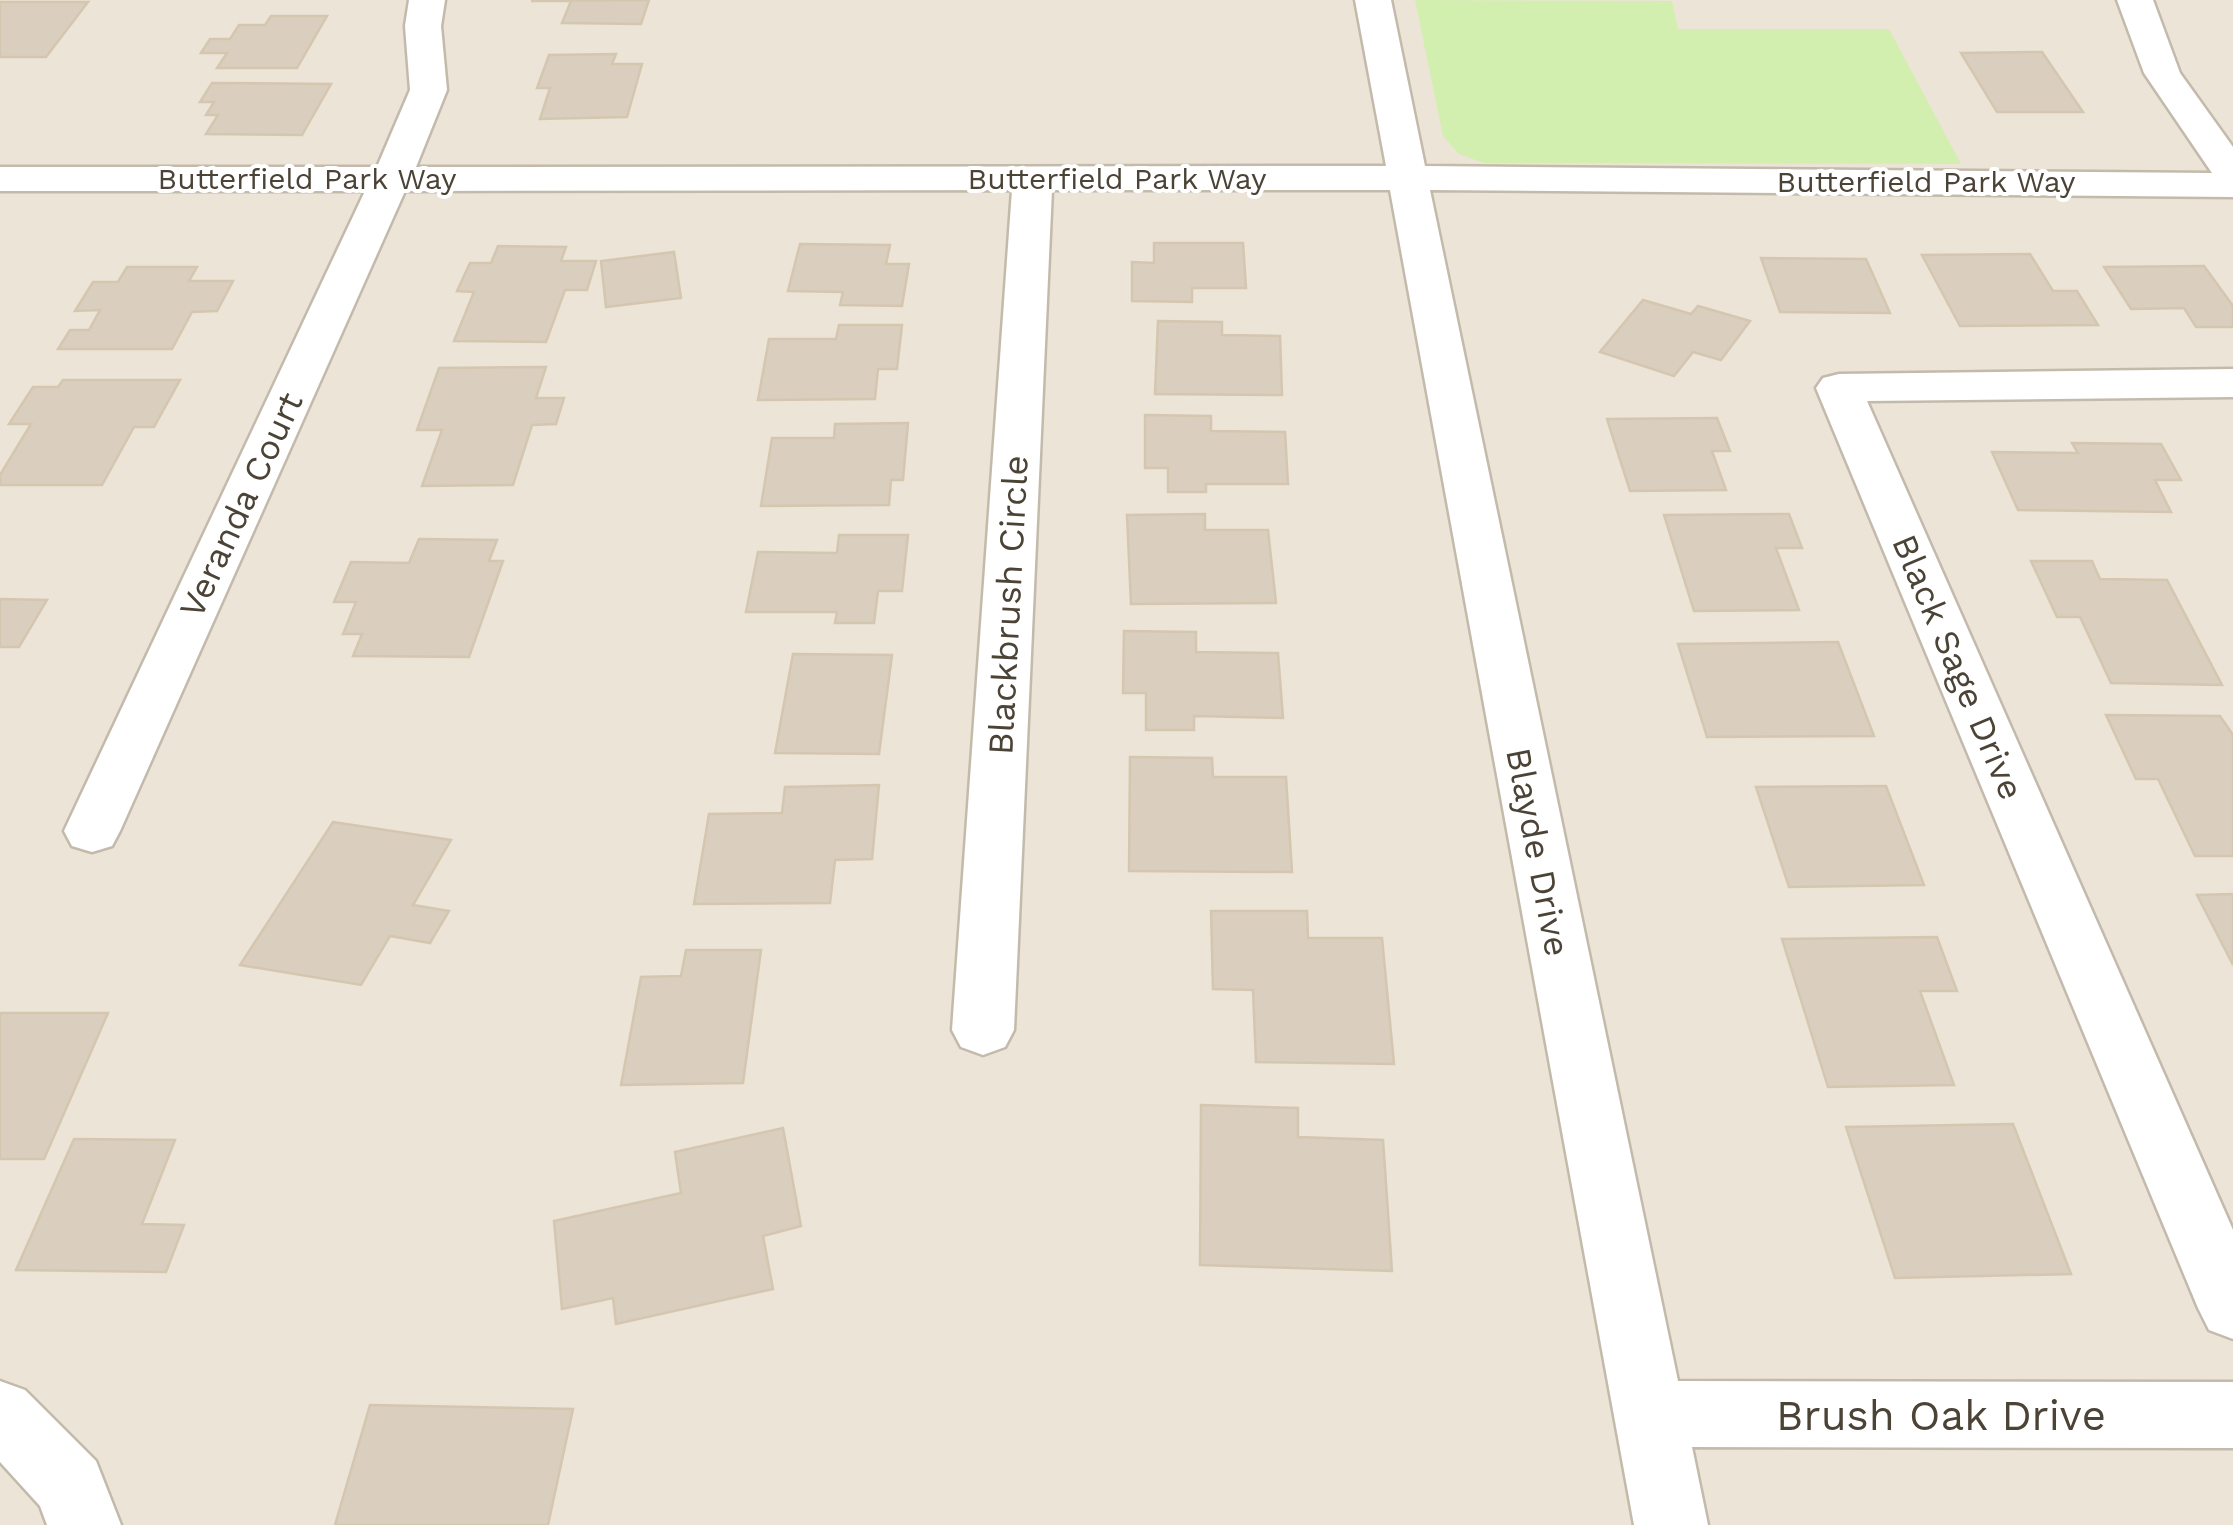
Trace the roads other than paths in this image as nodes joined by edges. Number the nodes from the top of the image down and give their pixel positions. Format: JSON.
{"nodes":[{"id":1,"x":427,"y":0,"type":"edge"},
{"id":2,"x":1374,"y":0,"type":"edge"},
{"id":3,"x":2135,"y":0,"type":"edge"},
{"id":4,"x":2233,"y":174,"type":"edge"},
{"id":5,"x":391,"y":178,"type":"junction"},
{"id":6,"x":1406,"y":178,"type":"junction"},
{"id":7,"x":0,"y":180,"type":"edge"},
{"id":8,"x":1033,"y":180,"type":"junction"},
{"id":9,"x":2233,"y":185,"type":"edge"},
{"id":10,"x":2233,"y":382,"type":"edge"},
{"id":11,"x":92,"y":831,"type":"dead end"},
{"id":12,"x":983,"y":1030,"type":"dead end"},
{"id":13,"x":2233,"y":1308,"type":"edge"},
{"id":14,"x":0,"y":1414,"type":"edge"},
{"id":15,"x":1649,"y":1414,"type":"junction"},
{"id":16,"x":2233,"y":1415,"type":"edge"},
{"id":17,"x":77,"y":1506,"type":"edge"},
{"id":18,"x":1671,"y":1525,"type":"edge"}],
"edges":[{"from":1,"to":5,"type":"street","name":"Veranda Court"},
{"from":2,"to":6,"type":"street","name":"Blayde Drive"},
{"from":3,"to":4,"type":"street"},
{"from":5,"to":7,"type":"street","name":"Butterfield Park Way"},
{"from":5,"to":8,"type":"street","name":"Butterfield Park Way"},
{"from":5,"to":11,"type":"street","name":"Veranda Court"},
{"from":6,"to":8,"type":"street","name":"Butterfield Park Way"},
{"from":6,"to":9,"type":"street","name":"Butterfield Park Way"},
{"from":6,"to":15,"type":"street","name":"Blayde Drive"},
{"from":8,"to":12,"type":"street","name":"Blackbrush Circle"},
{"from":10,"to":13,"type":"street","name":"Black Sage Drive"},
{"from":14,"to":17,"type":"street"},
{"from":15,"to":16,"type":"street","name":"Brush Oak Drive"},
{"from":15,"to":18,"type":"street","name":"Blayde Drive"}]}
